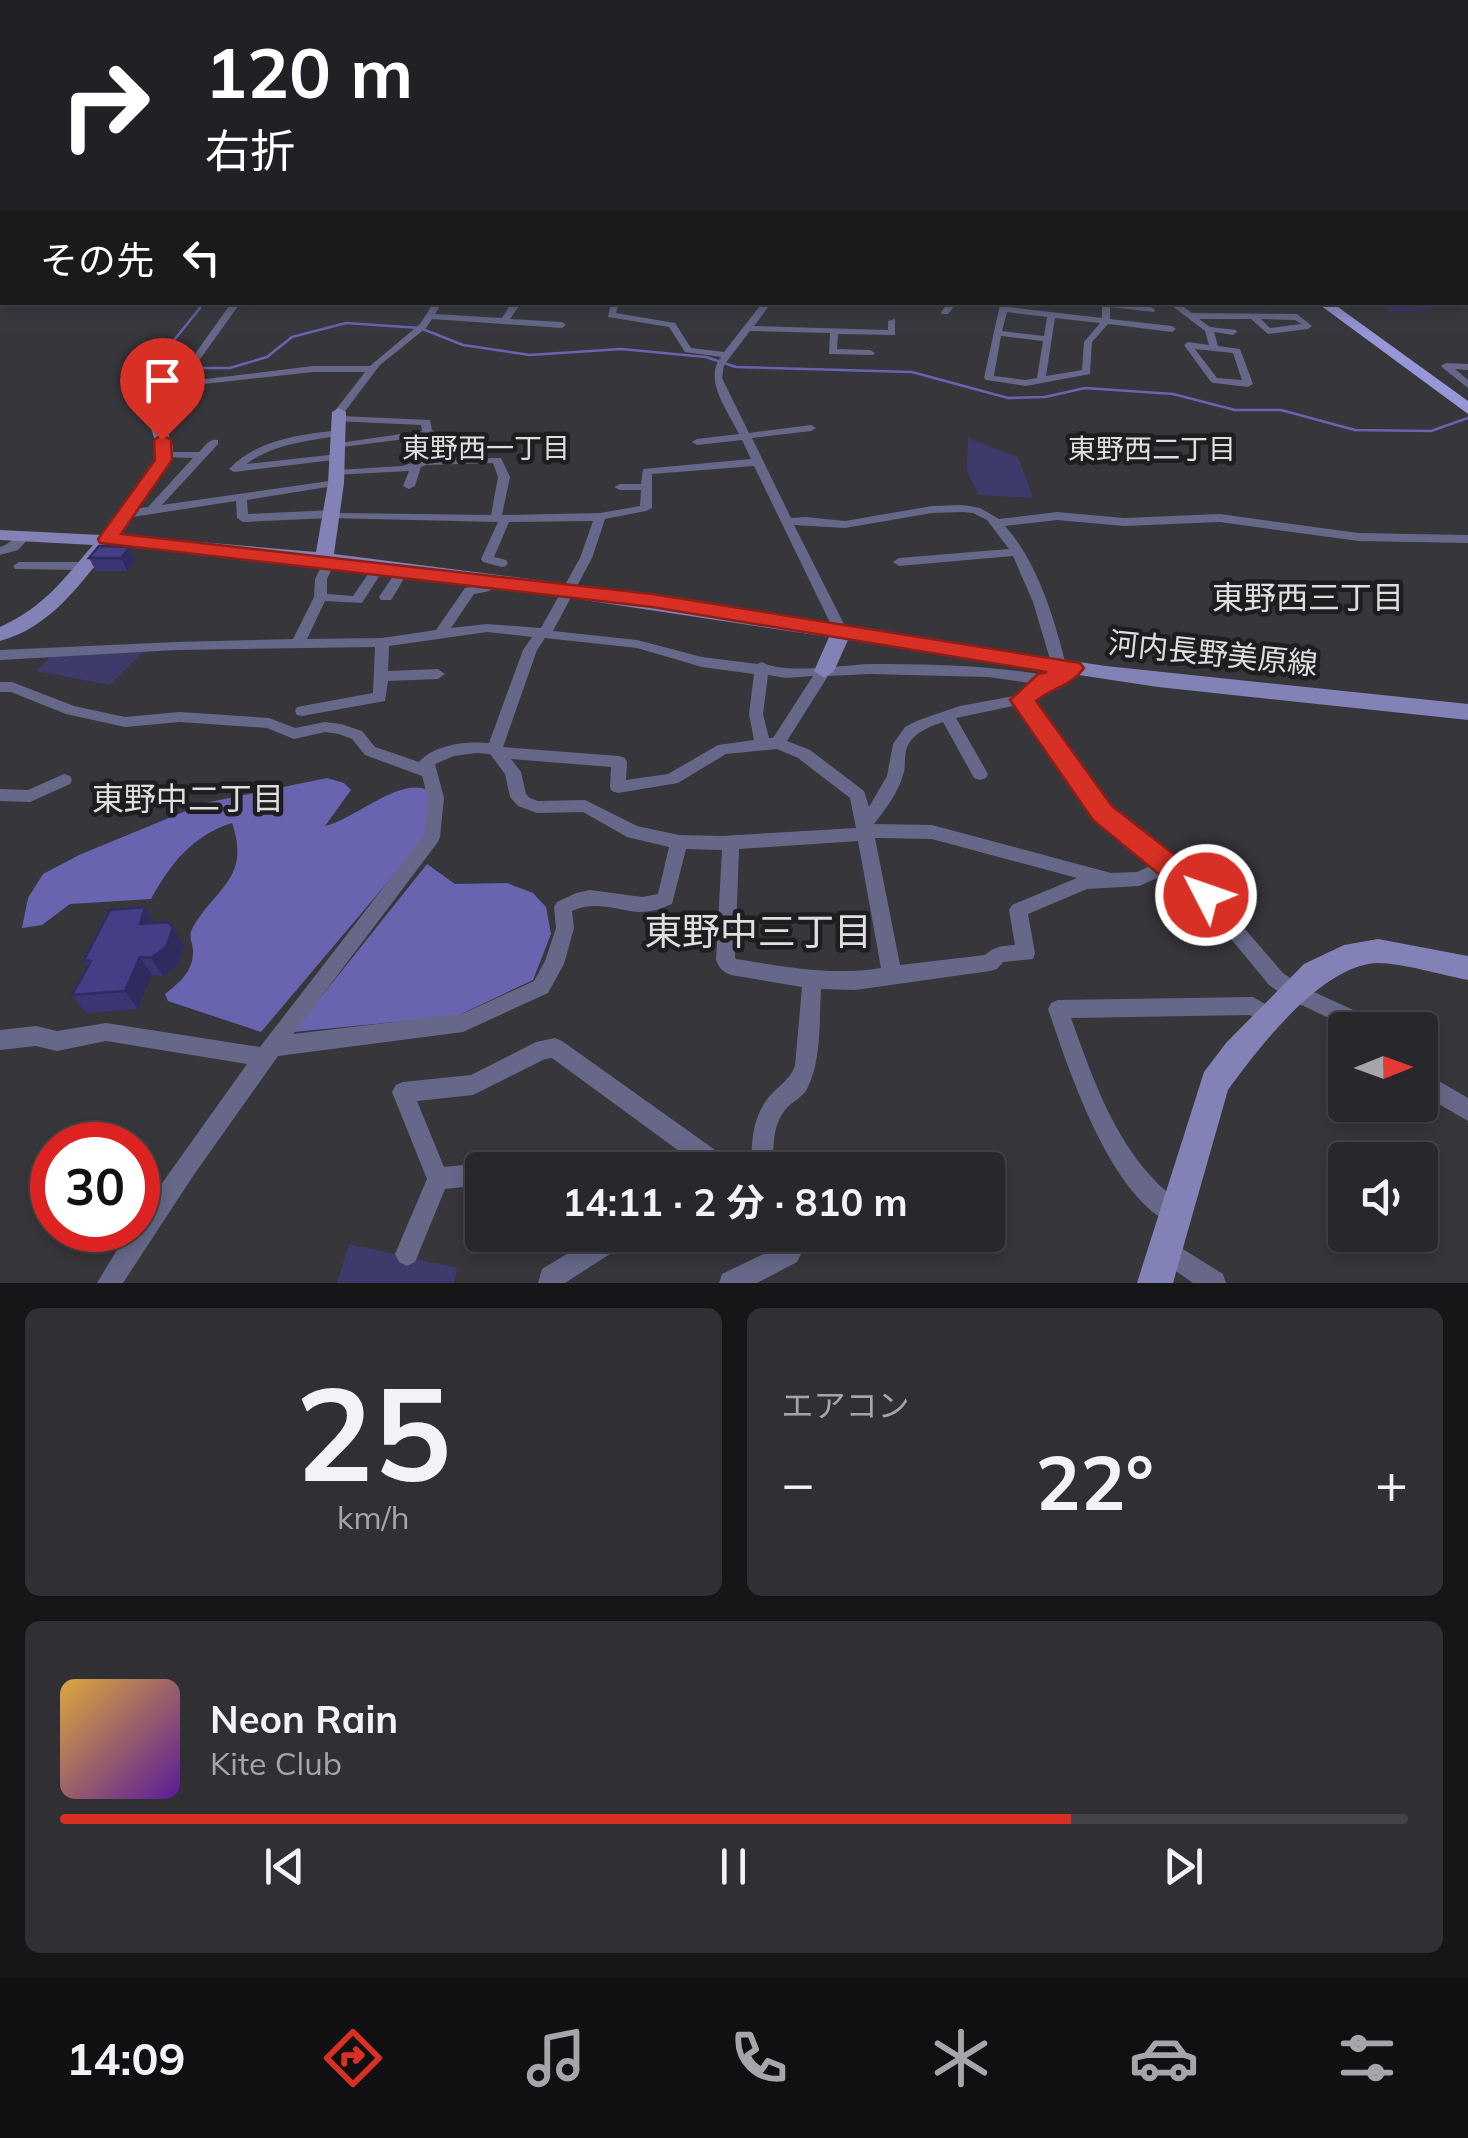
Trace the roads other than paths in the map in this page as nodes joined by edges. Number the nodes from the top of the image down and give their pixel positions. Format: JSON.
{"nodes":[{"id":1,"x":236,"y":305,"type":"edge"},
{"id":2,"x":436,"y":305,"type":"edge"},
{"id":3,"x":515,"y":305,"type":"edge"},
{"id":4,"x":553,"y":305,"type":"edge"},
{"id":5,"x":614,"y":305,"type":"edge"},
{"id":6,"x":636,"y":305,"type":"edge"},
{"id":7,"x":766,"y":305,"type":"edge"},
{"id":8,"x":951,"y":305,"type":"edge"},
{"id":9,"x":1003,"y":305,"type":"edge"},
{"id":10,"x":1007,"y":305,"type":"edge"},
{"id":11,"x":1106,"y":305,"type":"edge"},
{"id":12,"x":1114,"y":305,"type":"edge"},
{"id":13,"x":1175,"y":305,"type":"edge"},
{"id":14,"x":1326,"y":305,"type":"edge"},
{"id":15,"x":1151,"y":310,"type":"dead end"},
{"id":16,"x":945,"y":312,"type":"dead end"},
{"id":17,"x":1051,"y":315,"type":"junction"},
{"id":18,"x":429,"y":316,"type":"junction"},
{"id":19,"x":1189,"y":316,"type":"junction"},
{"id":20,"x":1253,"y":316,"type":"junction"},
{"id":21,"x":642,"y":317,"type":"junction"},
{"id":22,"x":1106,"y":321,"type":"junction"},
{"id":23,"x":504,"y":322,"type":"junction"},
{"id":24,"x":906,"y":322,"type":"dead end"},
{"id":25,"x":541,"y":324,"type":"junction"},
{"id":26,"x":562,"y":325,"type":"dead end"},
{"id":27,"x":748,"y":328,"type":"junction"},
{"id":28,"x":1206,"y":328,"type":"junction"},
{"id":29,"x":1172,"y":329,"type":"dead end"},
{"id":30,"x":1233,"y":332,"type":"dead end"},
{"id":31,"x":997,"y":333,"type":"junction"},
{"id":32,"x":834,"y":334,"type":"junction"},
{"id":33,"x":870,"y":334,"type":"junction"},
{"id":34,"x":1048,"y":339,"type":"junction"},
{"id":35,"x":1214,"y":348,"type":"junction"},
{"id":36,"x":722,"y":361,"type":"junction"},
{"id":37,"x":332,"y":367,"type":"junction"},
{"id":38,"x":1468,"y":367,"type":"edge"},
{"id":39,"x":373,"y":369,"type":"junction"},
{"id":40,"x":1040,"y":380,"type":"junction"},
{"id":41,"x":319,"y":382,"type":"dead end"},
{"id":42,"x":1430,"y":382,"type":"junction"},
{"id":43,"x":1466,"y":383,"type":"edge"},
{"id":44,"x":152,"y":388,"type":"junction"},
{"id":45,"x":1468,"y":409,"type":"edge"},
{"id":46,"x":288,"y":424,"type":"dead end"},
{"id":47,"x":811,"y":428,"type":"dead end"},
{"id":48,"x":433,"y":433,"type":"dead end"},
{"id":49,"x":744,"y":436,"type":"junction"},
{"id":50,"x":288,"y":439,"type":"junction"},
{"id":51,"x":214,"y":442,"type":"dead end"},
{"id":52,"x":697,"y":442,"type":"dead end"},
{"id":53,"x":338,"y":446,"type":"junction"},
{"id":54,"x":166,"y":454,"type":"junction"},
{"id":55,"x":202,"y":455,"type":"junction"},
{"id":56,"x":758,"y":462,"type":"junction"},
{"id":57,"x":421,"y":463,"type":"junction"},
{"id":58,"x":409,"y":486,"type":"dead end"},
{"id":59,"x":620,"y":487,"type":"dead end"},
{"id":60,"x":646,"y":487,"type":"junction"},
{"id":61,"x":242,"y":496,"type":"junction"},
{"id":62,"x":153,"y":508,"type":"junction"},
{"id":63,"x":126,"y":514,"type":"junction"},
{"id":64,"x":333,"y":515,"type":"junction"},
{"id":65,"x":600,"y":517,"type":"junction"},
{"id":66,"x":500,"y":518,"type":"junction"},
{"id":67,"x":788,"y":522,"type":"junction"},
{"id":68,"x":1000,"y":523,"type":"junction"},
{"id":69,"x":0,"y":534,"type":"edge"},
{"id":70,"x":26,"y":535,"type":"junction"},
{"id":71,"x":108,"y":539,"type":"junction"},
{"id":72,"x":1468,"y":539,"type":"edge"},
{"id":73,"x":0,"y":552,"type":"edge"},
{"id":74,"x":1017,"y":552,"type":"junction"},
{"id":75,"x":326,"y":561,"type":"junction"},
{"id":76,"x":899,"y":562,"type":"dead end"},
{"id":77,"x":19,"y":566,"type":"dead end"},
{"id":78,"x":83,"y":566,"type":"junction"},
{"id":79,"x":379,"y":567,"type":"junction"},
{"id":80,"x":403,"y":570,"type":"junction"},
{"id":81,"x":498,"y":572,"type":"junction"},
{"id":82,"x":566,"y":590,"type":"junction"},
{"id":83,"x":321,"y":597,"type":"junction"},
{"id":84,"x":386,"y":597,"type":"dead end"},
{"id":85,"x":544,"y":632,"type":"junction"},
{"id":86,"x":841,"y":632,"type":"junction"},
{"id":87,"x":442,"y":633,"type":"junction"},
{"id":88,"x":0,"y":634,"type":"edge"},
{"id":89,"x":382,"y":642,"type":"junction"},
{"id":90,"x":298,"y":644,"type":"junction"},
{"id":91,"x":0,"y":655,"type":"edge"},
{"id":92,"x":762,"y":667,"type":"junction"},
{"id":93,"x":824,"y":670,"type":"junction"},
{"id":94,"x":1059,"y":671,"type":"junction"},
{"id":95,"x":438,"y":674,"type":"dead end"},
{"id":96,"x":383,"y":676,"type":"junction"},
{"id":97,"x":0,"y":687,"type":"edge"},
{"id":98,"x":1022,"y":700,"type":"junction"},
{"id":99,"x":302,"y":711,"type":"dead end"},
{"id":100,"x":1468,"y":712,"type":"edge"},
{"id":101,"x":947,"y":716,"type":"junction"},
{"id":102,"x":770,"y":743,"type":"junction"},
{"id":103,"x":496,"y":750,"type":"junction"},
{"id":104,"x":430,"y":772,"type":"junction"},
{"id":105,"x":980,"y":774,"type":"dead end"},
{"id":106,"x":64,"y":780,"type":"dead end"},
{"id":107,"x":11,"y":790,"type":"edge"},
{"id":108,"x":866,"y":829,"type":"junction"},
{"id":109,"x":679,"y":842,"type":"junction"},
{"id":110,"x":731,"y":842,"type":"junction"},
{"id":111,"x":1171,"y":865,"type":"junction"},
{"id":112,"x":1108,"y":879,"type":"junction"},
{"id":113,"x":1468,"y":968,"type":"edge"},
{"id":114,"x":892,"y":976,"type":"junction"},
{"id":115,"x":812,"y":980,"type":"junction"},
{"id":116,"x":1296,"y":993,"type":"junction"},
{"id":117,"x":1337,"y":1012,"type":"edge"},
{"id":118,"x":1270,"y":1018,"type":"junction"},
{"id":119,"x":0,"y":1040,"type":"edge"},
{"id":120,"x":266,"y":1052,"type":"junction"},
{"id":121,"x":1438,"y":1092,"type":"edge"},
{"id":122,"x":1468,"y":1110,"type":"edge"},
{"id":123,"x":697,"y":1152,"type":"edge"},
{"id":124,"x":763,"y":1152,"type":"edge"},
{"id":125,"x":465,"y":1176,"type":"edge"},
{"id":126,"x":438,"y":1179,"type":"junction"},
{"id":127,"x":1174,"y":1214,"type":"junction"},
{"id":128,"x":1164,"y":1248,"type":"junction"},
{"id":129,"x":592,"y":1252,"type":"edge"},
{"id":130,"x":789,"y":1252,"type":"edge"},
{"id":131,"x":407,"y":1254,"type":"dead end"},
{"id":132,"x":108,"y":1283,"type":"edge"},
{"id":133,"x":550,"y":1283,"type":"edge"},
{"id":134,"x":731,"y":1283,"type":"edge"},
{"id":135,"x":1155,"y":1283,"type":"edge"},
{"id":136,"x":1214,"y":1283,"type":"edge"}],
"edges":[{"from":1,"to":44,"type":"street"},
{"from":2,"to":18,"type":"street"},
{"from":3,"to":23,"type":"street"},
{"from":4,"to":25,"type":"street"},
{"from":5,"to":21,"type":"street"},
{"from":6,"to":21,"type":"street"},
{"from":7,"to":27,"type":"street"},
{"from":8,"to":16,"type":"street"},
{"from":9,"to":31,"type":"street"},
{"from":10,"to":17,"type":"street"},
{"from":11,"to":22,"type":"street"},
{"from":12,"to":15,"type":"street"},
{"from":13,"to":19,"type":"street"},
{"from":14,"to":42,"type":"main road"},
{"from":17,"to":22,"type":"street"},
{"from":17,"to":34,"type":"street"},
{"from":18,"to":23,"type":"street"},
{"from":18,"to":39,"type":"street"},
{"from":19,"to":20,"type":"street"},
{"from":19,"to":28,"type":"street"},
{"from":20,"to":20,"type":"street"},
{"from":21,"to":36,"type":"street"},
{"from":22,"to":29,"type":"street"},
{"from":22,"to":40,"type":"street"},
{"from":23,"to":25,"type":"street"},
{"from":24,"to":33,"type":"street"},
{"from":25,"to":26,"type":"street"},
{"from":27,"to":32,"type":"street"},
{"from":27,"to":36,"type":"street"},
{"from":28,"to":30,"type":"street"},
{"from":28,"to":35,"type":"street"},
{"from":31,"to":34,"type":"street"},
{"from":31,"to":40,"type":"street"},
{"from":32,"to":33,"type":"street"},
{"from":32,"to":33,"type":"street"},
{"from":34,"to":40,"type":"street"},
{"from":35,"to":35,"type":"street"},
{"from":36,"to":49,"type":"street"},
{"from":37,"to":39,"type":"street"},
{"from":37,"to":41,"type":"street"},
{"from":37,"to":44,"type":"street"},
{"from":38,"to":43,"type":"street"},
{"from":39,"to":53,"type":"street"},
{"from":42,"to":43,"type":"street"},
{"from":42,"to":45,"type":"main road"},
{"from":44,"to":54,"type":"main road"},
{"from":46,"to":50,"type":"street"},
{"from":47,"to":49,"type":"street"},
{"from":48,"to":57,"type":"street"},
{"from":49,"to":52,"type":"street"},
{"from":49,"to":56,"type":"street"},
{"from":50,"to":53,"type":"street"},
{"from":50,"to":53,"type":"street"},
{"from":51,"to":55,"type":"street"},
{"from":53,"to":53,"type":"street"},
{"from":53,"to":57,"type":"street"},
{"from":53,"to":61,"type":"street"},
{"from":53,"to":64,"type":"main road"},
{"from":54,"to":55,"type":"street"},
{"from":54,"to":63,"type":"main road"},
{"from":55,"to":62,"type":"street"},
{"from":56,"to":60,"type":"street"},
{"from":56,"to":67,"type":"street"},
{"from":57,"to":58,"type":"street"},
{"from":57,"to":66,"type":"street"},
{"from":59,"to":60,"type":"street"},
{"from":60,"to":65,"type":"street"},
{"from":61,"to":62,"type":"street"},
{"from":61,"to":64,"type":"street"},
{"from":62,"to":63,"type":"street"},
{"from":63,"to":71,"type":"main road"},
{"from":64,"to":66,"type":"street"},
{"from":64,"to":75,"type":"main road"},
{"from":65,"to":66,"type":"street"},
{"from":65,"to":82,"type":"street"},
{"from":66,"to":81,"type":"street"},
{"from":67,"to":68,"type":"street"},
{"from":67,"to":86,"type":"street"},
{"from":68,"to":72,"type":"street"},
{"from":68,"to":74,"type":"street"},
{"from":69,"to":70,"type":"main road","name":"河内長野美原線"},
{"from":70,"to":71,"type":"main road","name":"河内長野美原線"},
{"from":70,"to":73,"type":"street"},
{"from":71,"to":75,"type":"main road","name":"河内長野美原線"},
{"from":71,"to":78,"type":"main road"},
{"from":74,"to":76,"type":"street"},
{"from":74,"to":94,"type":"street"},
{"from":75,"to":79,"type":"main road","name":"河内長野美原線"},
{"from":75,"to":83,"type":"street"},
{"from":77,"to":78,"type":"street"},
{"from":78,"to":88,"type":"main road"},
{"from":79,"to":80,"type":"main road","name":"河内長野美原線"},
{"from":79,"to":83,"type":"street"},
{"from":80,"to":81,"type":"main road","name":"河内長野美原線"},
{"from":80,"to":84,"type":"street"},
{"from":81,"to":82,"type":"main road","name":"河内長野美原線"},
{"from":81,"to":87,"type":"street"},
{"from":82,"to":85,"type":"street"},
{"from":82,"to":86,"type":"main road","name":"河内長野美原線"},
{"from":83,"to":90,"type":"street"},
{"from":85,"to":87,"type":"street"},
{"from":85,"to":92,"type":"street"},
{"from":85,"to":103,"type":"street"},
{"from":86,"to":93,"type":"main road"},
{"from":86,"to":94,"type":"main road","name":"河内長野美原線"},
{"from":87,"to":89,"type":"street"},
{"from":89,"to":90,"type":"street"},
{"from":89,"to":96,"type":"street"},
{"from":90,"to":91,"type":"street"},
{"from":92,"to":93,"type":"street"},
{"from":92,"to":102,"type":"street"},
{"from":93,"to":94,"type":"street"},
{"from":93,"to":102,"type":"street"},
{"from":94,"to":98,"type":"street"},
{"from":94,"to":100,"type":"main road","name":"河内長野美原線"},
{"from":95,"to":96,"type":"street"},
{"from":96,"to":99,"type":"street"},
{"from":97,"to":104,"type":"street"},
{"from":98,"to":101,"type":"street"},
{"from":98,"to":111,"type":"street"},
{"from":101,"to":105,"type":"street"},
{"from":101,"to":108,"type":"street"},
{"from":102,"to":103,"type":"street"},
{"from":102,"to":108,"type":"street"},
{"from":103,"to":104,"type":"street"},
{"from":103,"to":109,"type":"street"},
{"from":104,"to":120,"type":"street"},
{"from":106,"to":107,"type":"street"},
{"from":108,"to":110,"type":"street"},
{"from":108,"to":112,"type":"street"},
{"from":108,"to":114,"type":"street"},
{"from":109,"to":110,"type":"street"},
{"from":109,"to":120,"type":"street"},
{"from":110,"to":115,"type":"street"},
{"from":111,"to":112,"type":"street"},
{"from":111,"to":116,"type":"street"},
{"from":112,"to":114,"type":"street"},
{"from":113,"to":116,"type":"main road"},
{"from":114,"to":115,"type":"street"},
{"from":115,"to":124,"type":"street"},
{"from":116,"to":117,"type":"street"},
{"from":116,"to":118,"type":"main road"},
{"from":118,"to":127,"type":"main road"},
{"from":118,"to":127,"type":"street"},
{"from":119,"to":120,"type":"street"},
{"from":120,"to":132,"type":"street"},
{"from":121,"to":122,"type":"street"},
{"from":123,"to":126,"type":"street"},
{"from":125,"to":126,"type":"street"},
{"from":126,"to":131,"type":"street"},
{"from":127,"to":128,"type":"main road"},
{"from":128,"to":135,"type":"main road"},
{"from":128,"to":136,"type":"street"},
{"from":129,"to":133,"type":"street"},
{"from":130,"to":134,"type":"street"}]}
